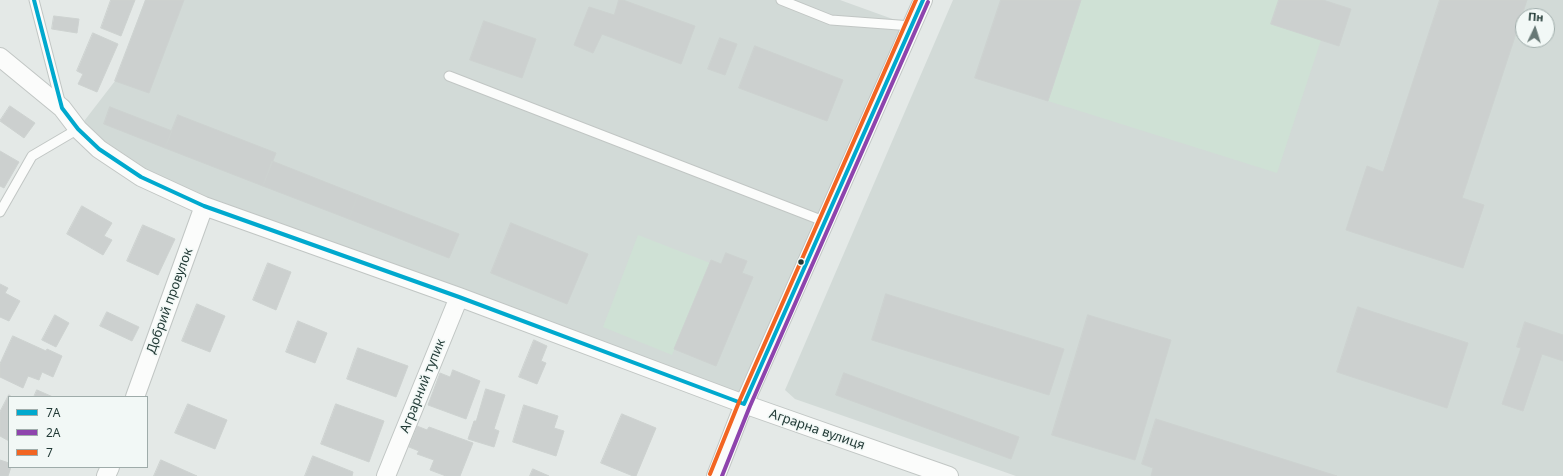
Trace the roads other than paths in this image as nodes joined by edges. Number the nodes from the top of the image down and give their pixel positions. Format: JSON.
{"nodes":[{"id":1,"x":34,"y":0,"type":"edge"},
{"id":2,"x":781,"y":0,"type":"edge"},
{"id":3,"x":923,"y":0,"type":"edge"},
{"id":4,"x":912,"y":26,"type":"junction"},
{"id":5,"x":0,"y":57,"type":"edge"},
{"id":6,"x":449,"y":76,"type":"dead end"},
{"id":7,"x":62,"y":108,"type":"junction"},
{"id":8,"x":78,"y":128,"type":"junction"},
{"id":9,"x":204,"y":206,"type":"junction"},
{"id":10,"x":0,"y":212,"type":"edge"},
{"id":11,"x":826,"y":222,"type":"junction"},
{"id":12,"x":459,"y":297,"type":"junction"},
{"id":13,"x":135,"y":396,"type":"edge"},
{"id":14,"x":744,"y":404,"type":"junction"},
{"id":15,"x":386,"y":476,"type":"edge"},
{"id":16,"x":716,"y":476,"type":"edge"},
{"id":17,"x":949,"y":476,"type":"edge"}],
"edges":[{"from":1,"to":7,"type":"lane"},
{"from":2,"to":4,"type":"lane"},
{"from":3,"to":4,"type":"street"},
{"from":4,"to":11,"type":"street"},
{"from":5,"to":7,"type":"street","name":"Аграрна вулиця"},
{"from":6,"to":11,"type":"lane"},
{"from":7,"to":8,"type":"street","name":"Аграрна вулиця"},
{"from":8,"to":9,"type":"street","name":"Аграрна вулиця"},
{"from":8,"to":10,"type":"lane"},
{"from":9,"to":12,"type":"street","name":"Аграрна вулиця"},
{"from":9,"to":13,"type":"street","name":"Добрий провулок"},
{"from":11,"to":14,"type":"street"},
{"from":12,"to":14,"type":"street","name":"Аграрна вулиця"},
{"from":12,"to":15,"type":"street","name":"Аграрний тупик"},
{"from":14,"to":16,"type":"street"},
{"from":14,"to":17,"type":"street","name":"Аграрна вулиця"}]}
